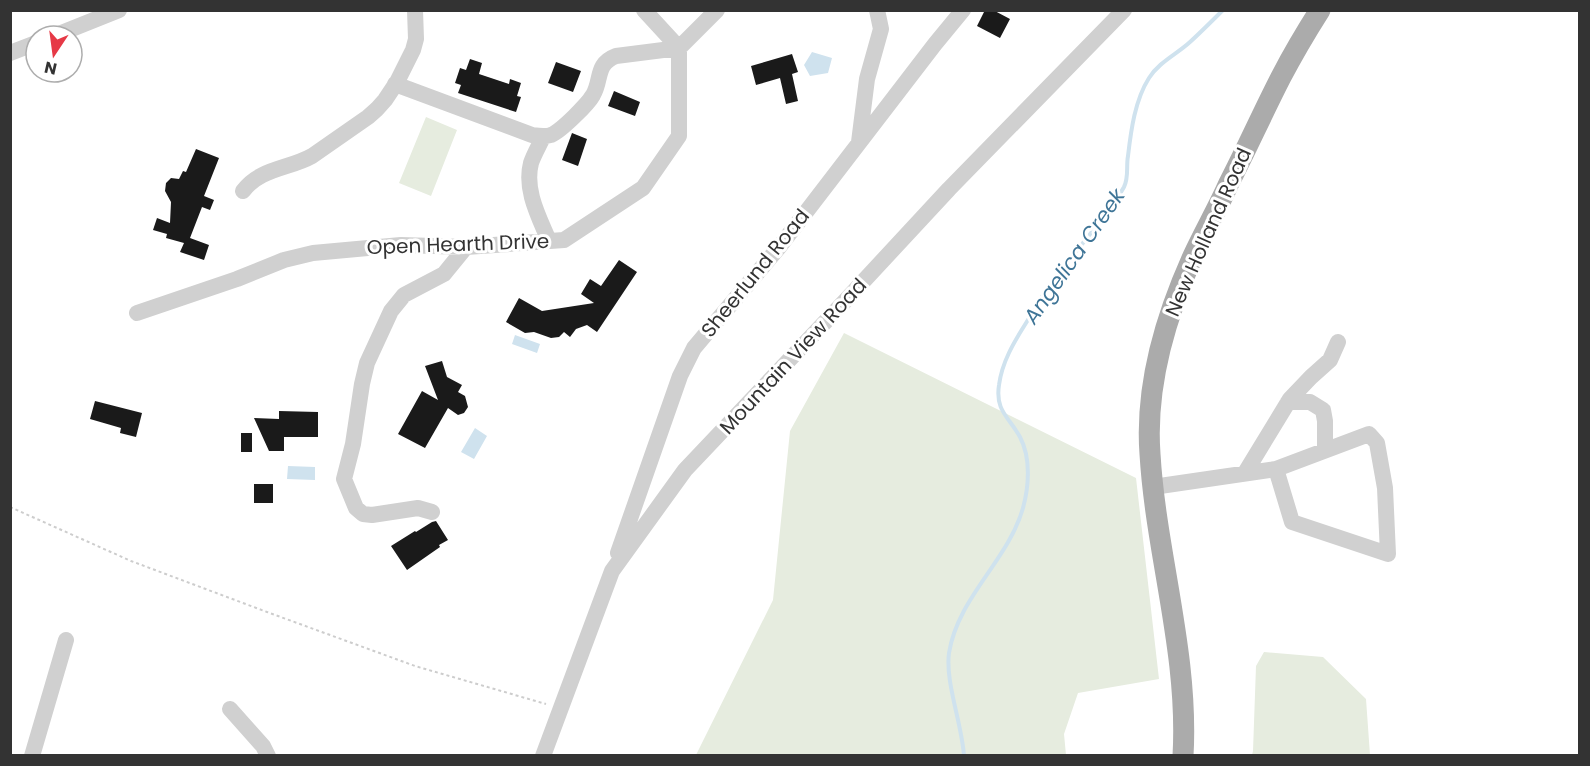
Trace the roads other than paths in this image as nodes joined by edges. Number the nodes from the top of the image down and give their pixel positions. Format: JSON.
{"nodes":[{"id":1,"x":119,"y":10,"type":"edge"},
{"id":2,"x":415,"y":10,"type":"edge"},
{"id":3,"x":644,"y":10,"type":"edge"},
{"id":4,"x":717,"y":10,"type":"edge"},
{"id":5,"x":877,"y":10,"type":"edge"},
{"id":6,"x":963,"y":10,"type":"edge"},
{"id":7,"x":1124,"y":10,"type":"edge"},
{"id":8,"x":1320,"y":10,"type":"edge"},
{"id":9,"x":84,"y":24,"type":"edge"},
{"id":10,"x":679,"y":48,"type":"junction"},
{"id":11,"x":395,"y":84,"type":"junction"},
{"id":12,"x":543,"y":137,"type":"junction"},
{"id":13,"x":858,"y":143,"type":"junction"},
{"id":14,"x":243,"y":191,"type":"dead end"},
{"id":15,"x":549,"y":241,"type":"junction"},
{"id":16,"x":466,"y":247,"type":"junction"},
{"id":17,"x":137,"y":314,"type":"dead end"},
{"id":18,"x":1338,"y":342,"type":"dead end"},
{"id":19,"x":1288,"y":402,"type":"junction"},
{"id":20,"x":1325,"y":450,"type":"junction"},
{"id":21,"x":1276,"y":469,"type":"junction"},
{"id":22,"x":1245,"y":474,"type":"junction"},
{"id":23,"x":1153,"y":487,"type":"junction"},
{"id":24,"x":432,"y":512,"type":"dead end"},
{"id":25,"x":612,"y":571,"type":"junction"},
{"id":26,"x":66,"y":640,"type":"dead end"},
{"id":27,"x":230,"y":709,"type":"dead end"},
{"id":28,"x":32,"y":756,"type":"edge"},
{"id":29,"x":268,"y":756,"type":"edge"},
{"id":30,"x":543,"y":756,"type":"edge"},
{"id":31,"x":1183,"y":756,"type":"edge"}],
"edges":[{"from":1,"to":9,"type":"street"},
{"from":2,"to":11,"type":"street"},
{"from":3,"to":10,"type":"street"},
{"from":4,"to":10,"type":"street"},
{"from":5,"to":13,"type":"street"},
{"from":6,"to":13,"type":"street","name":"Sheerlund Road"},
{"from":7,"to":25,"type":"street","name":"Mountain View Road"},
{"from":8,"to":23,"type":"main road","name":"New Holland Road"},
{"from":10,"to":12,"type":"street"},
{"from":10,"to":15,"type":"street","name":"Open Hearth Drive"},
{"from":11,"to":12,"type":"street"},
{"from":11,"to":14,"type":"street"},
{"from":12,"to":15,"type":"street"},
{"from":13,"to":25,"type":"street","name":"Sheerlund Road"},
{"from":15,"to":16,"type":"street","name":"Open Hearth Drive"},
{"from":16,"to":17,"type":"street","name":"Open Hearth Drive"},
{"from":16,"to":24,"type":"street"},
{"from":18,"to":19,"type":"street"},
{"from":19,"to":20,"type":"street"},
{"from":19,"to":22,"type":"street"},
{"from":20,"to":21,"type":"street"},
{"from":20,"to":21,"type":"street"},
{"from":21,"to":22,"type":"street"},
{"from":22,"to":23,"type":"street"},
{"from":23,"to":31,"type":"main road","name":"New Holland Road"},
{"from":25,"to":30,"type":"street","name":"Mountain View Road"},
{"from":26,"to":28,"type":"street"},
{"from":27,"to":29,"type":"street"}]}
